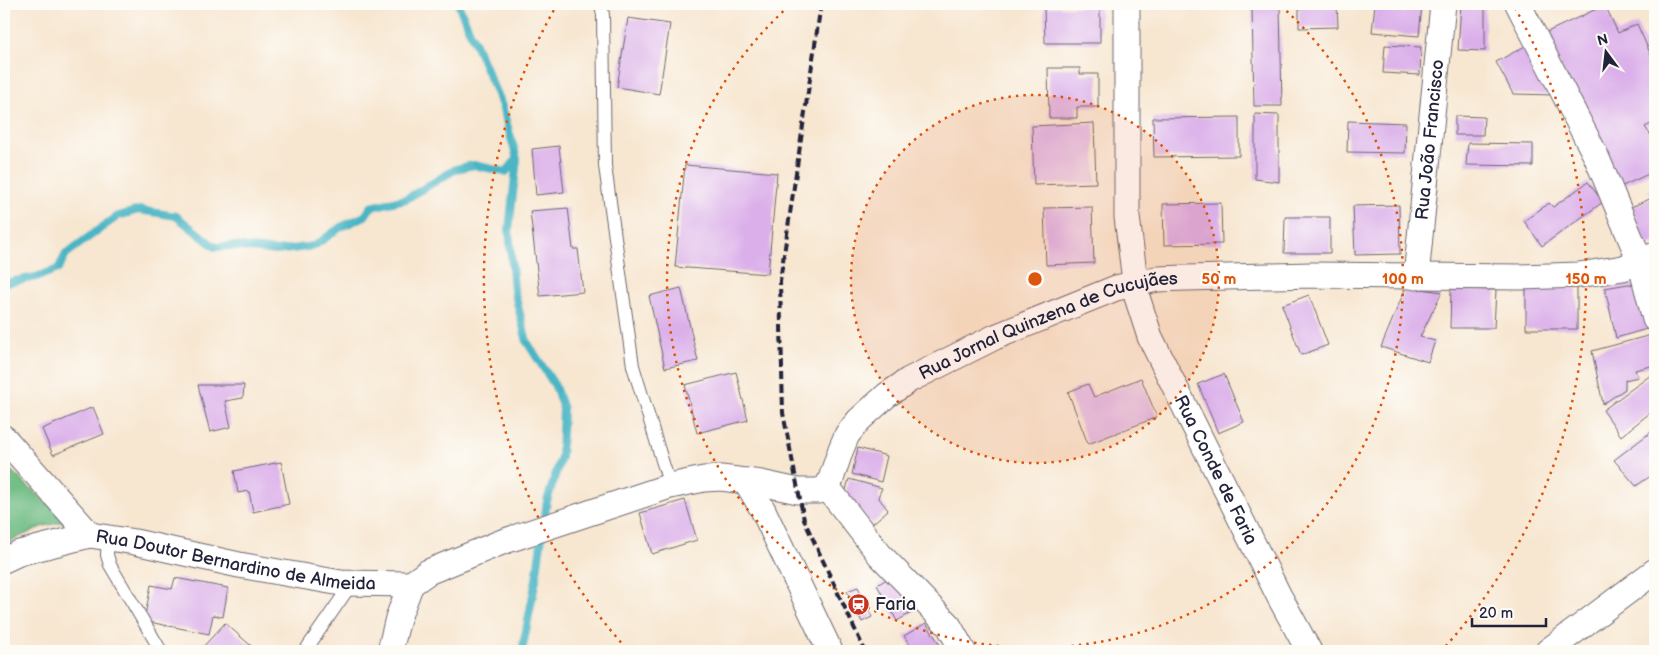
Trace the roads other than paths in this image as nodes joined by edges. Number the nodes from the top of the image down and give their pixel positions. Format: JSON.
{"nodes":[{"id":1,"x":602,"y":4,"type":"edge"},
{"id":2,"x":1127,"y":4,"type":"edge"},
{"id":3,"x":1443,"y":4,"type":"edge"},
{"id":4,"x":1518,"y":4,"type":"edge"},
{"id":5,"x":1648,"y":258,"type":"edge"},
{"id":6,"x":1416,"y":277,"type":"junction"},
{"id":7,"x":1135,"y":283,"type":"junction"},
{"id":8,"x":1655,"y":318,"type":"edge"},
{"id":9,"x":4,"y":438,"type":"edge"},
{"id":10,"x":746,"y":481,"type":"junction"},
{"id":11,"x":670,"y":486,"type":"junction"},
{"id":12,"x":827,"y":487,"type":"junction"},
{"id":13,"x":99,"y":536,"type":"junction"},
{"id":14,"x":4,"y":560,"type":"edge"},
{"id":15,"x":1655,"y":571,"type":"edge"},
{"id":16,"x":352,"y":583,"type":"junction"},
{"id":17,"x":411,"y":584,"type":"junction"},
{"id":18,"x":161,"y":651,"type":"edge"},
{"id":19,"x":305,"y":651,"type":"edge"},
{"id":20,"x":390,"y":651,"type":"edge"},
{"id":21,"x":830,"y":651,"type":"edge"},
{"id":22,"x":962,"y":651,"type":"edge"},
{"id":23,"x":1309,"y":651,"type":"edge"},
{"id":24,"x":1548,"y":651,"type":"edge"}],
"edges":[{"from":1,"to":11,"type":"lane"},
{"from":2,"to":7,"type":"street","name":"Rua Conde de Faria"},
{"from":3,"to":6,"type":"street","name":"Rua João Francisco"},
{"from":4,"to":5,"type":"street"},
{"from":5,"to":6,"type":"street","name":"Rua Jornal Quinzena de Cucujães"},
{"from":5,"to":8,"type":"street"},
{"from":6,"to":7,"type":"street","name":"Rua Jornal Quinzena de Cucujães"},
{"from":7,"to":12,"type":"street","name":"Rua Jornal Quinzena de Cucujães"},
{"from":7,"to":23,"type":"street","name":"Rua Conde de Faria"},
{"from":9,"to":13,"type":"street"},
{"from":10,"to":11,"type":"street"},
{"from":10,"to":12,"type":"street"},
{"from":10,"to":21,"type":"street"},
{"from":11,"to":17,"type":"street"},
{"from":12,"to":22,"type":"street"},
{"from":13,"to":14,"type":"street","name":"Rua Doutor Bernardino de Almeida"},
{"from":13,"to":16,"type":"street","name":"Rua Doutor Bernardino de Almeida"},
{"from":13,"to":18,"type":"lane"},
{"from":15,"to":24,"type":"street"},
{"from":16,"to":17,"type":"street","name":"Rua Doutor Bernardino de Almeida"},
{"from":16,"to":19,"type":"lane"},
{"from":17,"to":20,"type":"street"}]}
